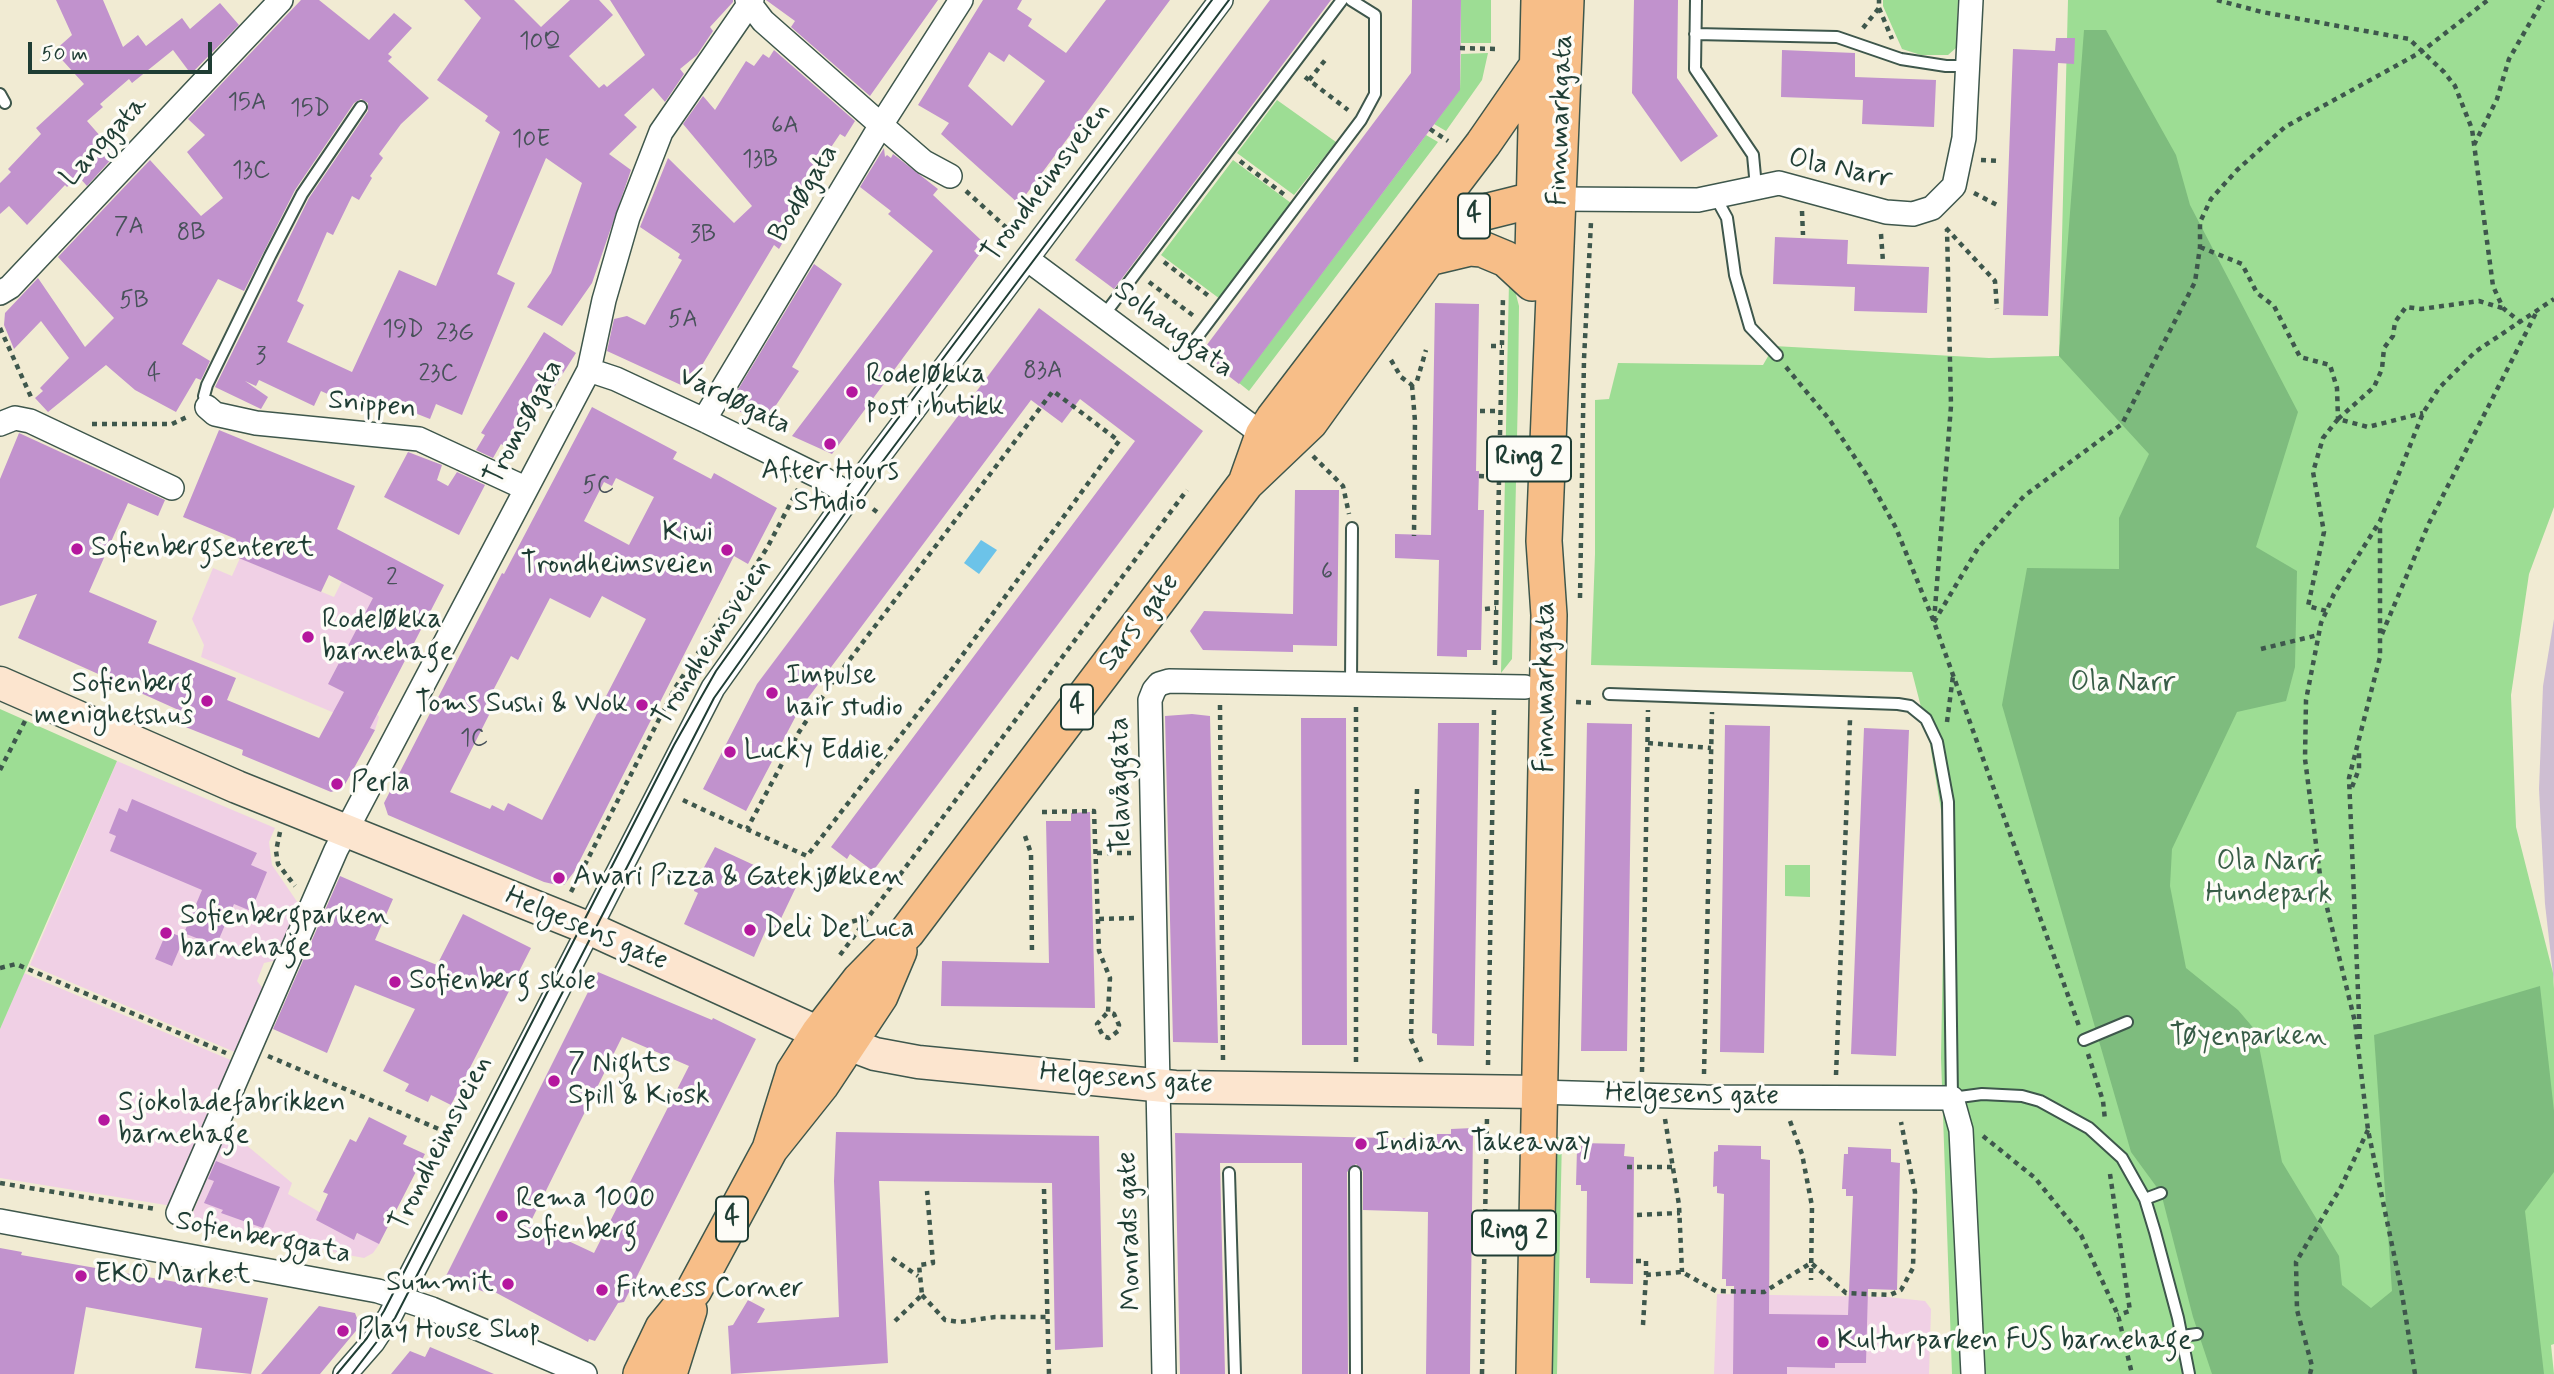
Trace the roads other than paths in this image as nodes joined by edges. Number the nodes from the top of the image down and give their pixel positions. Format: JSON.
{"nodes":[{"id":1,"x":281,"y":0,"type":"edge"},
{"id":2,"x":961,"y":0,"type":"edge"},
{"id":3,"x":1221,"y":0,"type":"edge"},
{"id":4,"x":1342,"y":0,"type":"edge"},
{"id":5,"x":1351,"y":0,"type":"edge"},
{"id":6,"x":1539,"y":0,"type":"edge"},
{"id":7,"x":1566,"y":0,"type":"edge"},
{"id":8,"x":1696,"y":0,"type":"edge"},
{"id":9,"x":1971,"y":0,"type":"edge"},
{"id":10,"x":749,"y":1,"type":"edge"},
{"id":11,"x":1695,"y":34,"type":"junction"},
{"id":12,"x":1537,"y":66,"type":"junction"},
{"id":13,"x":1970,"y":66,"type":"junction"},
{"id":14,"x":361,"y":107,"type":"dead end"},
{"id":15,"x":881,"y":125,"type":"junction"},
{"id":16,"x":950,"y":176,"type":"dead end"},
{"id":17,"x":1756,"y":187,"type":"junction"},
{"id":18,"x":1716,"y":198,"type":"junction"},
{"id":19,"x":1547,"y":200,"type":"junction"},
{"id":20,"x":1428,"y":258,"type":"junction"},
{"id":21,"x":1027,"y":259,"type":"junction"},
{"id":22,"x":1518,"y":289,"type":"junction"},
{"id":23,"x":0,"y":293,"type":"edge"},
{"id":24,"x":1104,"y":315,"type":"junction"},
{"id":25,"x":1777,"y":355,"type":"road end"},
{"id":26,"x":1173,"y":369,"type":"junction"},
{"id":27,"x":589,"y":370,"type":"junction"},
{"id":28,"x":206,"y":407,"type":"joint"},
{"id":29,"x":704,"y":420,"type":"junction"},
{"id":30,"x":0,"y":424,"type":"edge"},
{"id":31,"x":1285,"y":447,"type":"junction"},
{"id":32,"x":172,"y":488,"type":"dead end"},
{"id":33,"x":525,"y":488,"type":"junction"},
{"id":34,"x":850,"y":495,"type":"junction"},
{"id":35,"x":1352,"y":528,"type":"road end"},
{"id":36,"x":0,"y":683,"type":"edge"},
{"id":37,"x":1525,"y":687,"type":"junction"},
{"id":38,"x":1353,"y":692,"type":"junction"},
{"id":39,"x":1609,"y":694,"type":"dead end"},
{"id":40,"x":346,"y":830,"type":"junction"},
{"id":41,"x":587,"y":928,"type":"junction"},
{"id":42,"x":2127,"y":1022,"type":"dead end"},
{"id":43,"x":833,"y":1039,"type":"junction"},
{"id":44,"x":2084,"y":1040,"type":"road end"},
{"id":45,"x":1157,"y":1086,"type":"junction"},
{"id":46,"x":1528,"y":1092,"type":"junction"},
{"id":47,"x":1952,"y":1098,"type":"junction"},
{"id":48,"x":1355,"y":1172,"type":"dead end"},
{"id":49,"x":1229,"y":1173,"type":"dead end"},
{"id":50,"x":2161,"y":1193,"type":"dead end"},
{"id":51,"x":2145,"y":1199,"type":"junction"},
{"id":52,"x":178,"y":1213,"type":"road end"},
{"id":53,"x":0,"y":1221,"type":"edge"},
{"id":54,"x":694,"y":1290,"type":"junction"},
{"id":55,"x":397,"y":1297,"type":"junction"},
{"id":56,"x":2197,"y":1334,"type":"dead end"},
{"id":57,"x":2182,"y":1336,"type":"junction"},
{"id":58,"x":345,"y":1374,"type":"edge"},
{"id":59,"x":584,"y":1374,"type":"edge"},
{"id":60,"x":641,"y":1374,"type":"edge"},
{"id":61,"x":669,"y":1374,"type":"edge"},
{"id":62,"x":1164,"y":1374,"type":"edge"},
{"id":63,"x":1235,"y":1374,"type":"edge"},
{"id":64,"x":1356,"y":1374,"type":"edge"},
{"id":65,"x":1511,"y":1374,"type":"edge"},
{"id":66,"x":1534,"y":1374,"type":"edge"},
{"id":67,"x":1973,"y":1374,"type":"edge"},
{"id":68,"x":2189,"y":1374,"type":"edge"}],
"edges":[{"from":1,"to":23,"type":"street","name":"Langgata"},
{"from":2,"to":15,"type":"street","name":"Bodøgata"},
{"from":3,"to":21,"type":"street","name":"Trondheimsveien"},
{"from":4,"to":24,"type":"lane"},
{"from":5,"to":26,"type":"lane"},
{"from":6,"to":12,"type":"main road","name":"Finnmarkgata","number":"Ring 2"},
{"from":7,"to":19,"type":"main road","name":"Finnmarkgata","number":"Ring 2"},
{"from":8,"to":11,"type":"lane"},
{"from":9,"to":13,"type":"street"},
{"from":10,"to":15,"type":"street"},
{"from":10,"to":27,"type":"street","name":"Tromsøgata"},
{"from":11,"to":13,"type":"lane"},
{"from":11,"to":17,"type":"lane"},
{"from":12,"to":19,"type":"main road","name":"Finnmarkgata","number":"Ring 2"},
{"from":12,"to":31,"type":"main road","name":"Sars' gate","number":"4"},
{"from":13,"to":17,"type":"street","name":"Ola Narr"},
{"from":14,"to":28,"type":"lane"},
{"from":15,"to":16,"type":"street"},
{"from":15,"to":29,"type":"street","name":"Bodøgata"},
{"from":17,"to":18,"type":"street","name":"Ola Narr"},
{"from":18,"to":19,"type":"street","name":"Ola Narr"},
{"from":18,"to":25,"type":"lane"},
{"from":19,"to":20,"type":"main road","name":"Sars' gate","number":"4"},
{"from":19,"to":22,"type":"main road","name":"Finnmarkgata","number":"Ring 2"},
{"from":19,"to":46,"type":"main road","name":"Finnmarkgata","number":"Ring 2"},
{"from":20,"to":22,"type":"main road","number":"4"},
{"from":20,"to":31,"type":"main road","name":"Sars' gate","number":"4"},
{"from":21,"to":24,"type":"street","name":"Solhauggata"},
{"from":21,"to":34,"type":"street","name":"Trondheimsveien"},
{"from":22,"to":37,"type":"main road","name":"Finnmarkgata","number":"Ring 2"},
{"from":24,"to":26,"type":"street","name":"Solhauggata"},
{"from":26,"to":31,"type":"street","name":"Solhauggata"},
{"from":27,"to":29,"type":"street","name":"Vardøgata"},
{"from":27,"to":33,"type":"street","name":"Tromsøgata"},
{"from":28,"to":33,"type":"street","name":"Snippen"},
{"from":29,"to":34,"type":"street","name":"Vardøgata"},
{"from":30,"to":32,"type":"street"},
{"from":31,"to":43,"type":"main road","name":"Sars' gate","number":"4"},
{"from":33,"to":40,"type":"street","name":"Tromsøgata"},
{"from":34,"to":41,"type":"street","name":"Trondheimsveien"},
{"from":35,"to":38,"type":"lane"},
{"from":36,"to":40,"type":"street","name":"Helgesens gate"},
{"from":37,"to":38,"type":"street","name":"Telavåggata"},
{"from":37,"to":46,"type":"main road","name":"Finnmarkgata","number":"Ring 2"},
{"from":38,"to":45,"type":"street","name":"Telavåggata"},
{"from":39,"to":47,"type":"lane"},
{"from":40,"to":41,"type":"street","name":"Helgesens gate"},
{"from":40,"to":52,"type":"street"},
{"from":41,"to":43,"type":"street","name":"Helgesens gate"},
{"from":41,"to":55,"type":"street","name":"Trondheimsveien"},
{"from":42,"to":44,"type":"lane"},
{"from":43,"to":45,"type":"street","name":"Helgesens gate"},
{"from":43,"to":54,"type":"main road","name":"Sars' gate","number":"4"},
{"from":45,"to":46,"type":"street","name":"Helgesens gate"},
{"from":45,"to":62,"type":"street","name":"Monrads gate"},
{"from":46,"to":47,"type":"street","name":"Helgesens gate"},
{"from":46,"to":65,"type":"main road","name":"Finnmarkgata","number":"Ring 2"},
{"from":46,"to":66,"type":"main road","name":"Finnmarkgata","number":"Ring 2"},
{"from":47,"to":51,"type":"lane"},
{"from":47,"to":67,"type":"street"},
{"from":48,"to":64,"type":"lane"},
{"from":49,"to":63,"type":"lane"},
{"from":50,"to":51,"type":"lane"},
{"from":51,"to":57,"type":"lane"},
{"from":53,"to":55,"type":"street","name":"Sofienberggata"},
{"from":54,"to":60,"type":"main road","name":"Sars' gate","number":"4"},
{"from":54,"to":61,"type":"main road","name":"Sars' gate","number":"4"},
{"from":55,"to":58,"type":"street","name":"Trondheimsveien"},
{"from":55,"to":59,"type":"street","name":"Sofienberggata"},
{"from":56,"to":57,"type":"lane"},
{"from":57,"to":68,"type":"lane"}]}
